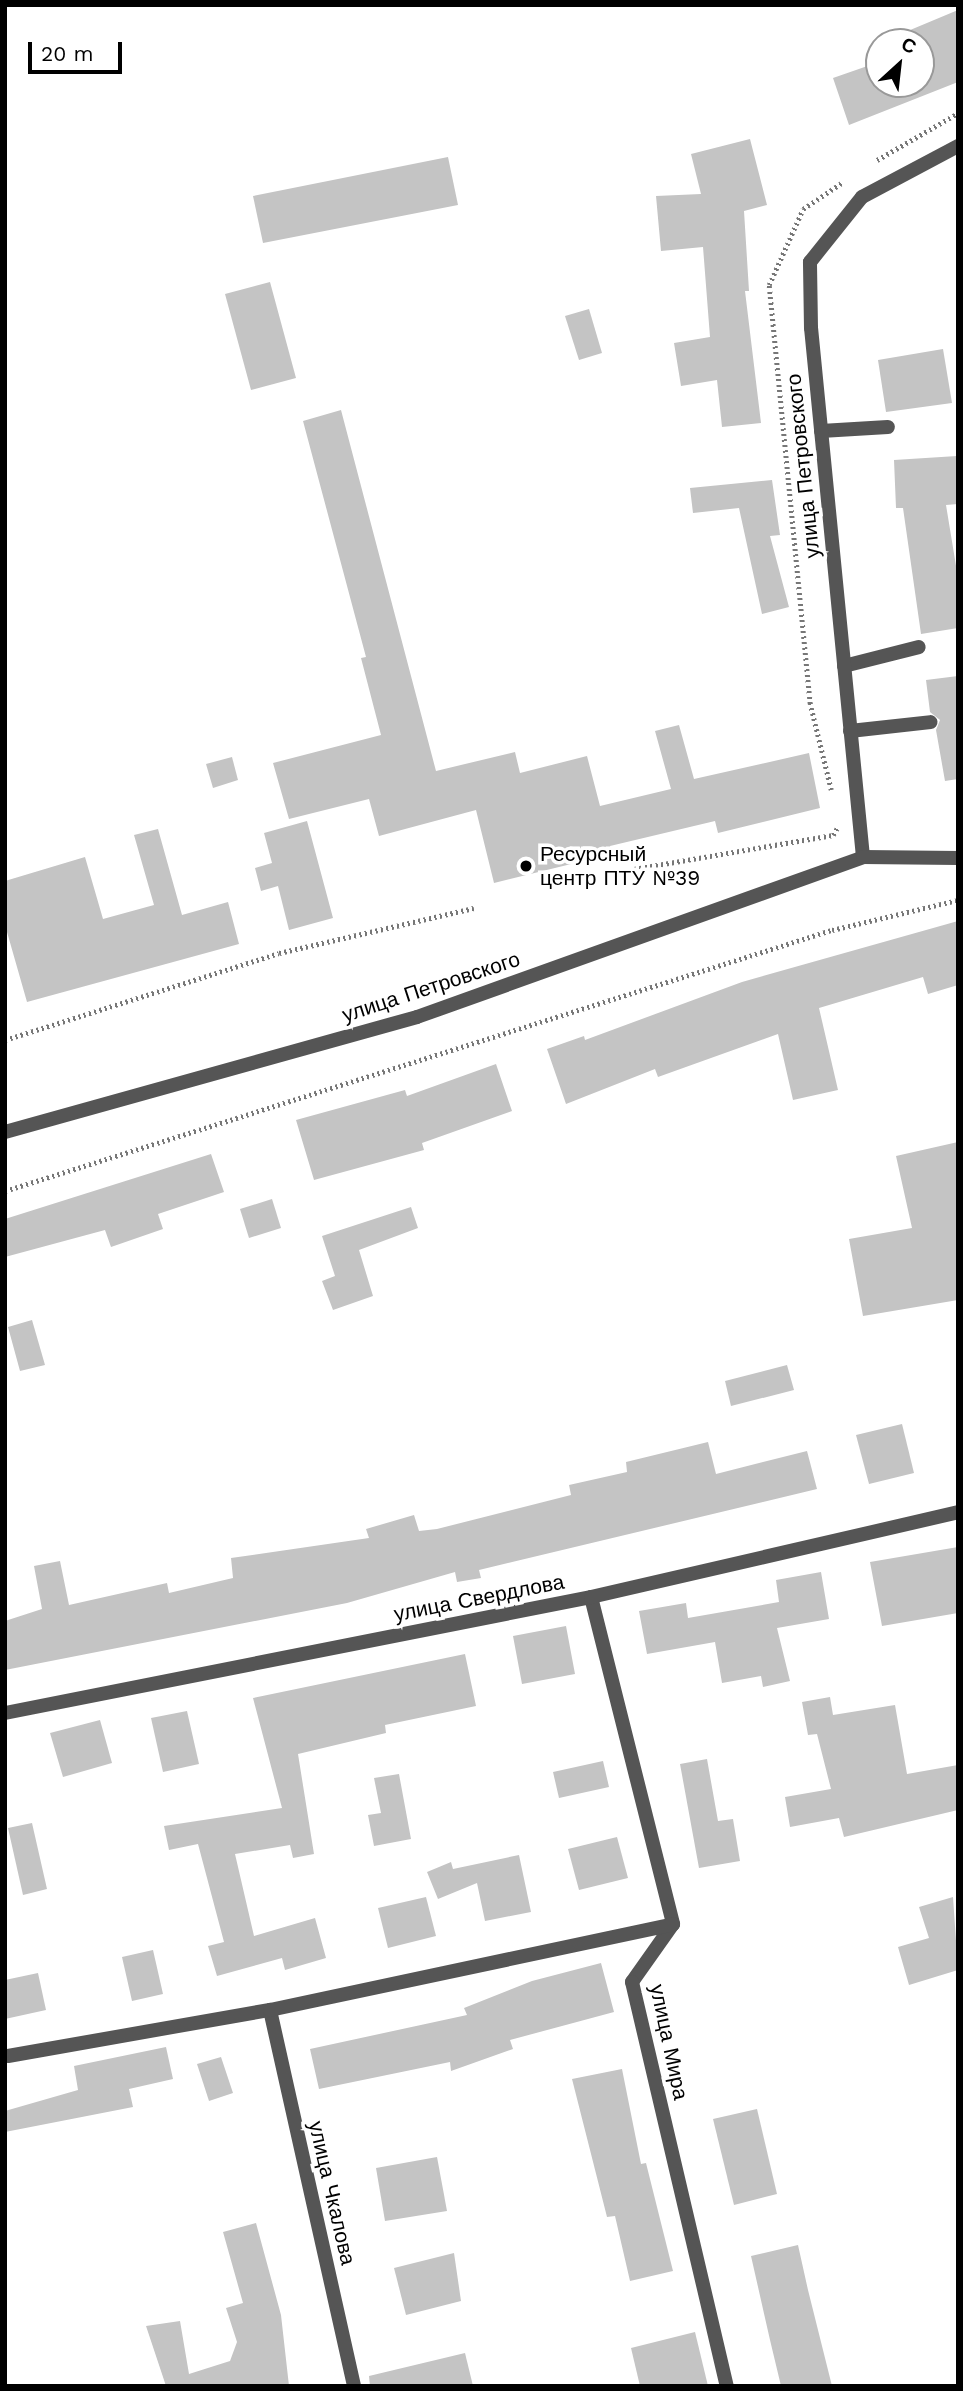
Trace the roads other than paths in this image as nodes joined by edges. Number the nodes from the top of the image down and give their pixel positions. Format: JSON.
{"nodes":[{"id":1,"x":958,"y":146,"type":"edge"},
{"id":2,"x":888,"y":427,"type":"dead end"},
{"id":3,"x":821,"y":431,"type":"junction"},
{"id":4,"x":919,"y":647,"type":"dead end"},
{"id":5,"x":844,"y":666,"type":"junction"},
{"id":6,"x":931,"y":722,"type":"dead end"},
{"id":7,"x":850,"y":731,"type":"junction"},
{"id":8,"x":863,"y":857,"type":"junction"},
{"id":9,"x":958,"y":858,"type":"edge"},
{"id":10,"x":5,"y":1132,"type":"edge"},
{"id":11,"x":958,"y":1512,"type":"edge"},
{"id":12,"x":591,"y":1597,"type":"junction"},
{"id":13,"x":5,"y":1713,"type":"edge"},
{"id":14,"x":673,"y":1924,"type":"junction"},
{"id":15,"x":270,"y":2010,"type":"junction"},
{"id":16,"x":8,"y":2056,"type":"dead end"},
{"id":17,"x":354,"y":2386,"type":"edge"},
{"id":18,"x":727,"y":2386,"type":"edge"}],
"edges":[{"from":1,"to":3,"type":"street","name":"улица Петровского"},
{"from":2,"to":3,"type":"street"},
{"from":3,"to":5,"type":"street","name":"улица Петровского"},
{"from":4,"to":5,"type":"street"},
{"from":5,"to":7,"type":"street","name":"улица Петровского"},
{"from":6,"to":7,"type":"street"},
{"from":7,"to":8,"type":"street","name":"улица Петровского"},
{"from":8,"to":9,"type":"street","name":"улица Петровского"},
{"from":8,"to":10,"type":"street","name":"улица Петровского"},
{"from":11,"to":12,"type":"street","name":"улица Свердлова"},
{"from":12,"to":13,"type":"street","name":"улица Свердлова"},
{"from":12,"to":14,"type":"street"},
{"from":14,"to":15,"type":"street"},
{"from":14,"to":18,"type":"street","name":"улица Мира"},
{"from":15,"to":16,"type":"street"},
{"from":15,"to":17,"type":"street","name":"улица Чкалова"}]}
